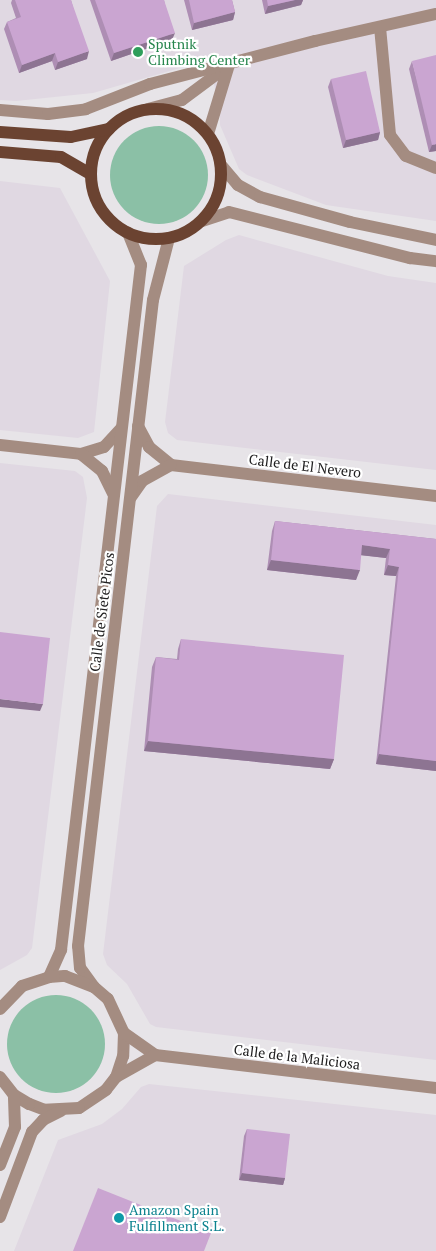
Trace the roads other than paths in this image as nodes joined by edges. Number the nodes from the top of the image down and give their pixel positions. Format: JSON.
{"nodes":[{"id":1,"x":436,"y":14,"type":"edge"},
{"id":2,"x":380,"y":27,"type":"junction"},
{"id":3,"x":228,"y":65,"type":"junction"},
{"id":4,"x":148,"y":108,"type":"junction"},
{"id":5,"x":0,"y":110,"type":"edge"},
{"id":6,"x":108,"y":129,"type":"junction"},
{"id":7,"x":0,"y":132,"type":"edge"},
{"id":8,"x":208,"y":134,"type":"junction"},
{"id":9,"x":0,"y":152,"type":"edge"},
{"id":10,"x":221,"y":165,"type":"junction"},
{"id":11,"x":436,"y":168,"type":"edge"},
{"id":12,"x":91,"y":174,"type":"junction"},
{"id":13,"x":202,"y":221,"type":"junction"},
{"id":14,"x":128,"y":233,"type":"junction"},
{"id":15,"x":169,"y":238,"type":"junction"},
{"id":16,"x":436,"y":240,"type":"edge"},
{"id":17,"x":436,"y":262,"type":"edge"},
{"id":18,"x":138,"y":426,"type":"junction"},
{"id":19,"x":121,"y":429,"type":"junction"},
{"id":20,"x":0,"y":445,"type":"edge"},
{"id":21,"x":81,"y":454,"type":"junction"},
{"id":22,"x":171,"y":465,"type":"junction"},
{"id":23,"x":114,"y":496,"type":"junction"},
{"id":24,"x":436,"y":496,"type":"edge"},
{"id":25,"x":130,"y":499,"type":"junction"},
{"id":26,"x":49,"y":977,"type":"junction"},
{"id":27,"x":94,"y":987,"type":"junction"},
{"id":28,"x":5,"y":996,"type":"edge"},
{"id":29,"x":0,"y":1009,"type":"edge"},
{"id":30,"x":124,"y":1033,"type":"junction"},
{"id":31,"x":155,"y":1055,"type":"junction"},
{"id":32,"x":0,"y":1077,"type":"edge"},
{"id":33,"x":116,"y":1077,"type":"junction"},
{"id":34,"x":436,"y":1088,"type":"edge"},
{"id":35,"x":14,"y":1094,"type":"junction"},
{"id":36,"x":63,"y":1110,"type":"junction"},
{"id":37,"x":0,"y":1165,"type":"edge"},
{"id":38,"x":0,"y":1218,"type":"edge"}],
"edges":[{"from":1,"to":2,"type":"street"},
{"from":2,"to":3,"type":"street"},
{"from":2,"to":11,"type":"street"},
{"from":3,"to":4,"type":"street"},
{"from":3,"to":5,"type":"street"},
{"from":3,"to":8,"type":"street"},
{"from":4,"to":6,"type":"main road"},
{"from":4,"to":8,"type":"main road"},
{"from":6,"to":7,"type":"main road"},
{"from":6,"to":12,"type":"main road"},
{"from":8,"to":10,"type":"main road"},
{"from":9,"to":12,"type":"main road"},
{"from":10,"to":13,"type":"main road"},
{"from":10,"to":16,"type":"street"},
{"from":12,"to":14,"type":"main road"},
{"from":13,"to":15,"type":"main road"},
{"from":13,"to":17,"type":"street"},
{"from":14,"to":15,"type":"main road"},
{"from":14,"to":19,"type":"street","name":"Calle de Siete Picos"},
{"from":15,"to":18,"type":"street","name":"Calle de Siete Picos"},
{"from":18,"to":22,"type":"street"},
{"from":18,"to":25,"type":"street","name":"Calle de Siete Picos"},
{"from":19,"to":21,"type":"street"},
{"from":19,"to":23,"type":"street","name":"Calle de Siete Picos"},
{"from":20,"to":21,"type":"street"},
{"from":21,"to":23,"type":"street"},
{"from":22,"to":24,"type":"street","name":"Calle de El Nevero"},
{"from":22,"to":25,"type":"street"},
{"from":23,"to":26,"type":"street","name":"Calle de Siete Picos"},
{"from":25,"to":27,"type":"street","name":"Calle de Siete Picos"},
{"from":26,"to":27,"type":"street"},
{"from":26,"to":28,"type":"street"},
{"from":27,"to":30,"type":"street","name":"Calle de Siete Picos"},
{"from":28,"to":29,"type":"street"},
{"from":30,"to":31,"type":"street","name":"Calle de la Maliciosa"},
{"from":30,"to":33,"type":"street"},
{"from":31,"to":33,"type":"street"},
{"from":31,"to":34,"type":"street","name":"Calle de la Maliciosa"},
{"from":32,"to":35,"type":"street"},
{"from":33,"to":36,"type":"street"},
{"from":35,"to":36,"type":"street"},
{"from":35,"to":37,"type":"street"},
{"from":36,"to":38,"type":"street"}]}
